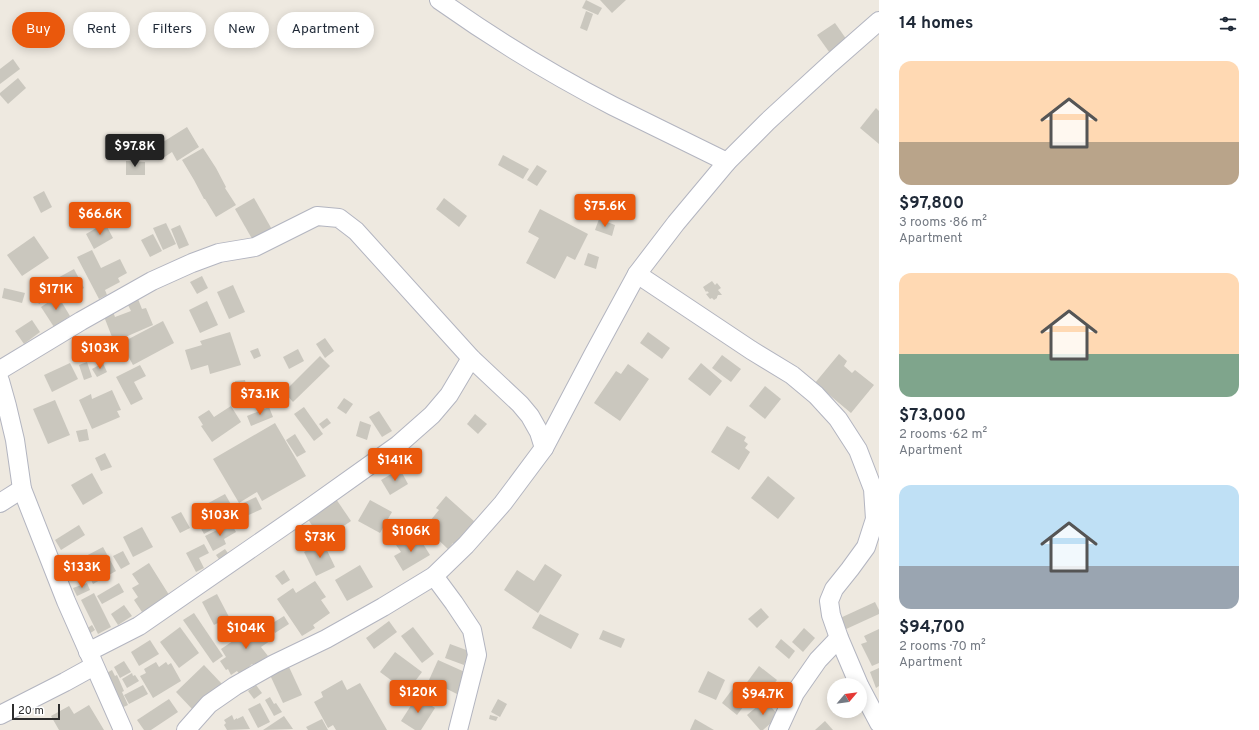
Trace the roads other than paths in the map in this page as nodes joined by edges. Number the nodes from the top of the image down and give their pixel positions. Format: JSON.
{"nodes":[{"id":1,"x":439,"y":0,"type":"edge"},
{"id":2,"x":879,"y":21,"type":"edge"},
{"id":3,"x":727,"y":162,"type":"junction"},
{"id":4,"x":637,"y":274,"type":"junction"},
{"id":5,"x":471,"y":358,"type":"junction"},
{"id":6,"x":0,"y":370,"type":"edge"},
{"id":7,"x":0,"y":381,"type":"edge"},
{"id":8,"x":544,"y":448,"type":"junction"},
{"id":9,"x":22,"y":489,"type":"junction"},
{"id":10,"x":0,"y":503,"type":"edge"},
{"id":11,"x":434,"y":576,"type":"junction"},
{"id":12,"x":839,"y":638,"type":"junction"},
{"id":13,"x":91,"y":659,"type":"junction"},
{"id":14,"x":856,"y":678,"type":"edge"},
{"id":15,"x":867,"y":700,"type":"edge"},
{"id":16,"x":0,"y":715,"type":"edge"},
{"id":17,"x":879,"y":723,"type":"edge"},
{"id":18,"x":123,"y":730,"type":"edge"},
{"id":19,"x":186,"y":730,"type":"edge"},
{"id":20,"x":458,"y":730,"type":"edge"},
{"id":21,"x":778,"y":730,"type":"edge"}],
"edges":[{"from":1,"to":3,"type":"street"},
{"from":2,"to":3,"type":"street"},
{"from":3,"to":4,"type":"street"},
{"from":4,"to":8,"type":"street"},
{"from":4,"to":12,"type":"street"},
{"from":5,"to":6,"type":"street"},
{"from":5,"to":8,"type":"street"},
{"from":5,"to":13,"type":"street"},
{"from":7,"to":9,"type":"street"},
{"from":8,"to":11,"type":"street"},
{"from":9,"to":10,"type":"street"},
{"from":9,"to":13,"type":"street"},
{"from":11,"to":19,"type":"street"},
{"from":11,"to":20,"type":"street"},
{"from":12,"to":14,"type":"street"},
{"from":12,"to":21,"type":"street"},
{"from":13,"to":16,"type":"street"},
{"from":13,"to":18,"type":"street"},
{"from":15,"to":17,"type":"street"}]}
